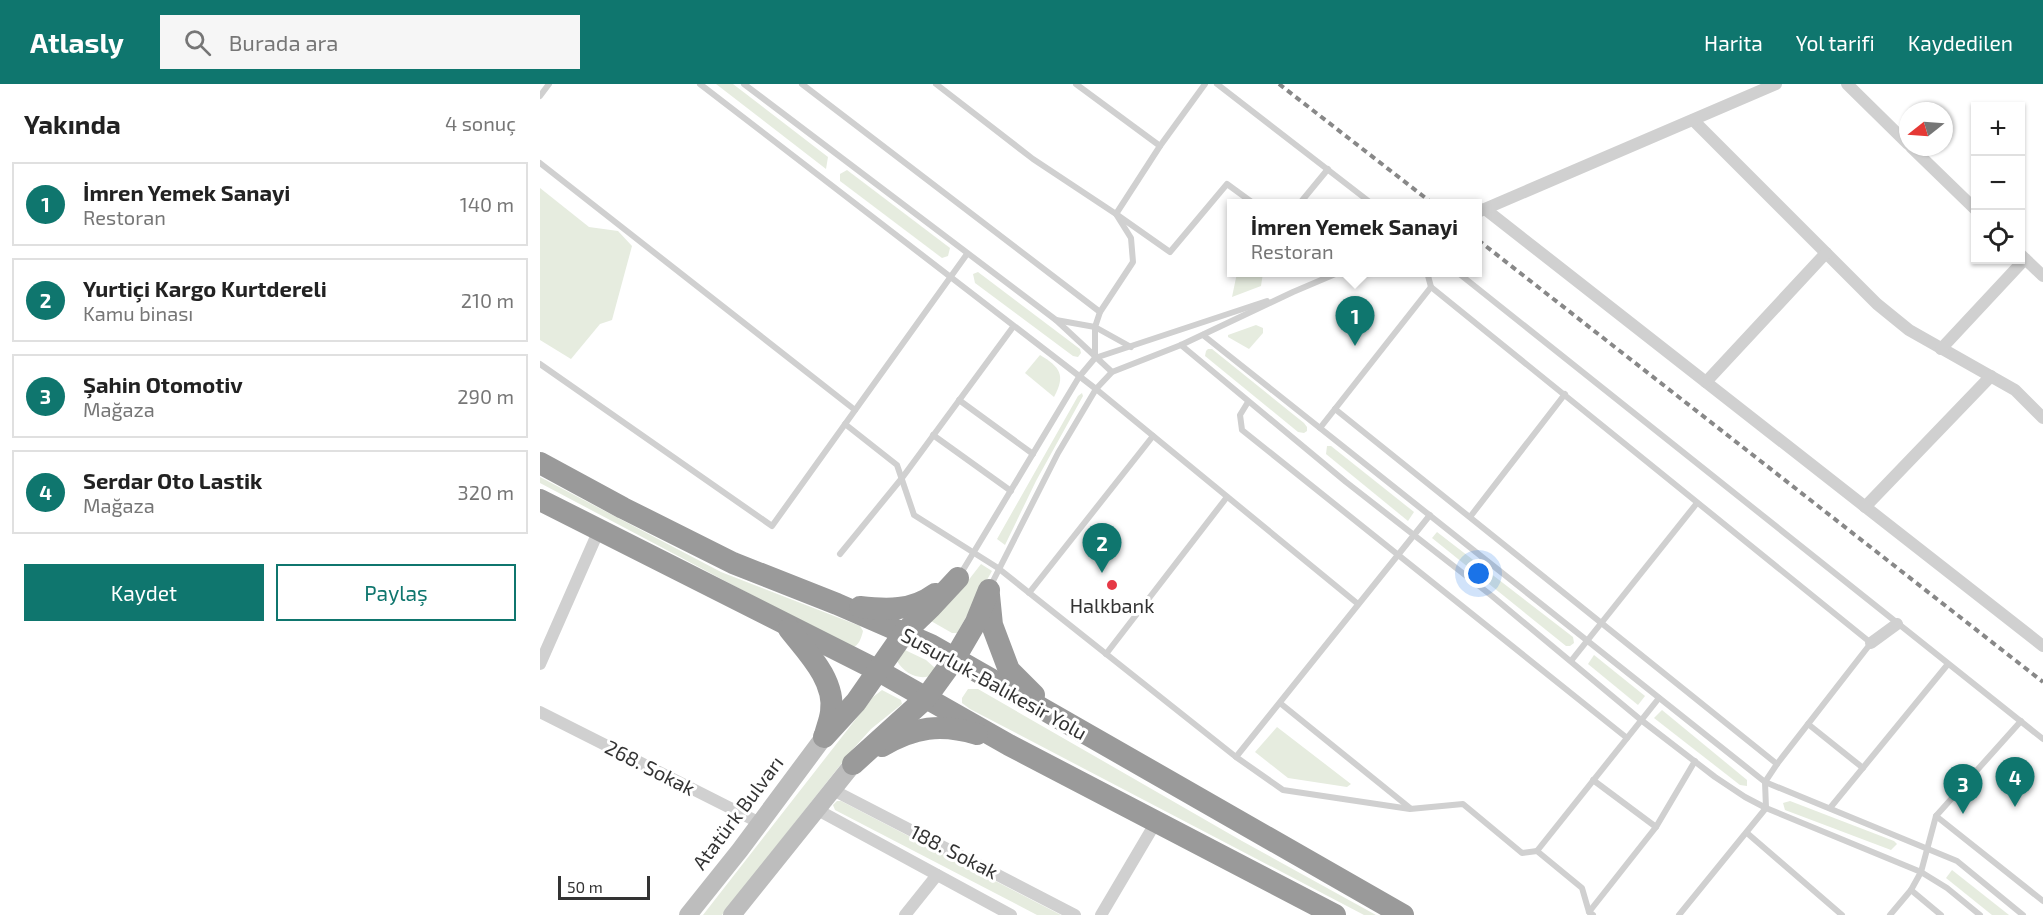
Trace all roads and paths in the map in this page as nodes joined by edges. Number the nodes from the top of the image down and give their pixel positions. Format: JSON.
{"nodes":[{"id":1,"x":549,"y":84,"type":"edge"},
{"id":2,"x":700,"y":84,"type":"edge"},
{"id":3,"x":744,"y":84,"type":"edge"},
{"id":4,"x":802,"y":84,"type":"edge"},
{"id":5,"x":936,"y":84,"type":"edge"},
{"id":6,"x":1076,"y":84,"type":"edge"},
{"id":7,"x":1205,"y":84,"type":"edge"},
{"id":8,"x":1217,"y":84,"type":"edge"},
{"id":9,"x":1776,"y":84,"type":"edge"},
{"id":10,"x":1847,"y":84,"type":"edge"},
{"id":11,"x":540,"y":96,"type":"edge"},
{"id":12,"x":1693,"y":120,"type":"junction"},
{"id":13,"x":1899,"y":135,"type":"edge"},
{"id":14,"x":1160,"y":146,"type":"junction"},
{"id":15,"x":1920,"y":156,"type":"edge"},
{"id":16,"x":540,"y":163,"type":"edge"},
{"id":17,"x":1328,"y":169,"type":"junction"},
{"id":18,"x":1246,"y":199,"type":"edge"},
{"id":19,"x":1304,"y":199,"type":"edge"},
{"id":20,"x":1365,"y":199,"type":"edge"},
{"id":21,"x":1971,"y":205,"type":"edge"},
{"id":22,"x":1482,"y":210,"type":"edge"},
{"id":23,"x":1482,"y":211,"type":"edge"},
{"id":24,"x":1116,"y":214,"type":"junction"},
{"id":25,"x":1826,"y":253,"type":"junction"},
{"id":26,"x":967,"y":254,"type":"junction"},
{"id":27,"x":2025,"y":258,"type":"edge"},
{"id":28,"x":2016,"y":264,"type":"edge"},
{"id":29,"x":2043,"y":276,"type":"edge"},
{"id":30,"x":951,"y":277,"type":"junction"},
{"id":31,"x":1330,"y":277,"type":"edge"},
{"id":32,"x":1428,"y":277,"type":"edge"},
{"id":33,"x":1462,"y":277,"type":"edge"},
{"id":34,"x":1431,"y":287,"type":"junction"},
{"id":35,"x":1293,"y":292,"type":"junction"},
{"id":36,"x":1100,"y":312,"type":"junction"},
{"id":37,"x":1056,"y":320,"type":"junction"},
{"id":38,"x":1013,"y":327,"type":"junction"},
{"id":39,"x":1095,"y":327,"type":"junction"},
{"id":40,"x":1203,"y":335,"type":"junction"},
{"id":41,"x":1181,"y":345,"type":"junction"},
{"id":42,"x":1131,"y":347,"type":"junction"},
{"id":43,"x":1941,"y":349,"type":"junction"},
{"id":44,"x":1095,"y":358,"type":"junction"},
{"id":45,"x":540,"y":364,"type":"edge"},
{"id":46,"x":1112,"y":372,"type":"junction"},
{"id":47,"x":1991,"y":376,"type":"junction"},
{"id":48,"x":1079,"y":377,"type":"junction"},
{"id":49,"x":1706,"y":382,"type":"junction"},
{"id":50,"x":1096,"y":389,"type":"junction"},
{"id":51,"x":1565,"y":394,"type":"junction"},
{"id":52,"x":959,"y":400,"type":"junction"},
{"id":53,"x":1248,"y":402,"type":"junction"},
{"id":54,"x":1335,"y":409,"type":"junction"},
{"id":55,"x":855,"y":410,"type":"junction"},
{"id":56,"x":2043,"y":416,"type":"edge"},
{"id":57,"x":845,"y":424,"type":"junction"},
{"id":58,"x":1320,"y":428,"type":"junction"},
{"id":59,"x":933,"y":435,"type":"junction"},
{"id":60,"x":1153,"y":436,"type":"junction"},
{"id":61,"x":1033,"y":454,"type":"junction"},
{"id":62,"x":540,"y":463,"type":"edge"},
{"id":63,"x":902,"y":478,"type":"junction"},
{"id":64,"x":1011,"y":491,"type":"junction"},
{"id":65,"x":1227,"y":497,"type":"junction"},
{"id":66,"x":540,"y":500,"type":"edge"},
{"id":67,"x":1697,"y":503,"type":"junction"},
{"id":68,"x":1865,"y":507,"type":"junction"},
{"id":69,"x":1430,"y":515,"type":"junction"},
{"id":70,"x":1470,"y":517,"type":"junction"},
{"id":71,"x":598,"y":530,"type":"junction"},
{"id":72,"x":1413,"y":536,"type":"junction"},
{"id":73,"x":973,"y":552,"type":"junction"},
{"id":74,"x":840,"y":554,"type":"dead end"},
{"id":75,"x":1398,"y":554,"type":"junction"},
{"id":76,"x":998,"y":568,"type":"junction"},
{"id":77,"x":958,"y":578,"type":"junction"},
{"id":78,"x":989,"y":590,"type":"junction"},
{"id":79,"x":1029,"y":593,"type":"junction"},
{"id":80,"x":837,"y":604,"type":"junction"},
{"id":81,"x":1358,"y":604,"type":"junction"},
{"id":82,"x":784,"y":623,"type":"junction"},
{"id":83,"x":1601,"y":623,"type":"junction"},
{"id":84,"x":1897,"y":624,"type":"junction"},
{"id":85,"x":904,"y":633,"type":"junction"},
{"id":86,"x":1587,"y":641,"type":"junction"},
{"id":87,"x":1871,"y":643,"type":"junction"},
{"id":88,"x":2043,"y":646,"type":"edge"},
{"id":89,"x":1106,"y":654,"type":"junction"},
{"id":90,"x":955,"y":658,"type":"junction"},
{"id":91,"x":1571,"y":662,"type":"junction"},
{"id":92,"x":540,"y":664,"type":"edge"},
{"id":93,"x":1948,"y":664,"type":"junction"},
{"id":94,"x":877,"y":670,"type":"junction"},
{"id":95,"x":926,"y":698,"type":"junction"},
{"id":96,"x":1659,"y":698,"type":"junction"},
{"id":97,"x":1280,"y":703,"type":"junction"},
{"id":98,"x":540,"y":712,"type":"edge"},
{"id":99,"x":1051,"y":714,"type":"junction"},
{"id":100,"x":1641,"y":720,"type":"junction"},
{"id":101,"x":2021,"y":721,"type":"junction"},
{"id":102,"x":1808,"y":724,"type":"junction"},
{"id":103,"x":824,"y":738,"type":"junction"},
{"id":104,"x":1627,"y":738,"type":"junction"},
{"id":105,"x":2043,"y":739,"type":"edge"},
{"id":106,"x":1009,"y":745,"type":"junction"},
{"id":107,"x":1236,"y":756,"type":"junction"},
{"id":108,"x":1695,"y":761,"type":"junction"},
{"id":109,"x":853,"y":764,"type":"junction"},
{"id":110,"x":1777,"y":764,"type":"junction"},
{"id":111,"x":1863,"y":768,"type":"junction"},
{"id":112,"x":1593,"y":780,"type":"junction"},
{"id":113,"x":1766,"y":782,"type":"junction"},
{"id":114,"x":833,"y":790,"type":"junction"},
{"id":115,"x":1766,"y":808,"type":"junction"},
{"id":116,"x":1830,"y":808,"type":"junction"},
{"id":117,"x":816,"y":809,"type":"junction"},
{"id":118,"x":1410,"y":809,"type":"junction"},
{"id":119,"x":1936,"y":816,"type":"junction"},
{"id":120,"x":760,"y":822,"type":"junction"},
{"id":121,"x":1156,"y":822,"type":"junction"},
{"id":122,"x":1656,"y":827,"type":"junction"},
{"id":123,"x":1747,"y":833,"type":"junction"},
{"id":124,"x":1926,"y":848,"type":"junction"},
{"id":125,"x":1536,"y":851,"type":"junction"},
{"id":126,"x":1921,"y":872,"type":"junction"},
{"id":127,"x":937,"y":875,"type":"junction"},
{"id":128,"x":1911,"y":890,"type":"junction"},
{"id":129,"x":2043,"y":901,"type":"edge"},
{"id":130,"x":1591,"y":913,"type":"edge"},
{"id":131,"x":688,"y":915,"type":"edge"},
{"id":132,"x":732,"y":915,"type":"edge"},
{"id":133,"x":905,"y":915,"type":"edge"},
{"id":134,"x":1011,"y":915,"type":"edge"},
{"id":135,"x":1075,"y":915,"type":"edge"},
{"id":136,"x":1101,"y":915,"type":"edge"},
{"id":137,"x":1335,"y":915,"type":"edge"},
{"id":138,"x":1403,"y":915,"type":"edge"},
{"id":139,"x":1679,"y":915,"type":"edge"},
{"id":140,"x":1842,"y":915,"type":"edge"},
{"id":141,"x":1890,"y":915,"type":"edge"},
{"id":142,"x":1941,"y":915,"type":"edge"},
{"id":143,"x":1980,"y":915,"type":"edge"},
{"id":144,"x":2023,"y":915,"type":"edge"}],
"edges":[{"from":1,"to":11,"type":"lane"},
{"from":2,"to":30,"type":"lane"},
{"from":3,"to":26,"type":"lane"},
{"from":4,"to":36,"type":"lane"},
{"from":5,"to":24,"type":"lane"},
{"from":6,"to":14,"type":"lane"},
{"from":7,"to":14,"type":"lane"},
{"from":8,"to":17,"type":"lane"},
{"from":9,"to":12,"type":"street"},
{"from":10,"to":13,"type":"street"},
{"from":12,"to":22,"type":"street"},
{"from":12,"to":25,"type":"street"},
{"from":14,"to":24,"type":"lane"},
{"from":15,"to":21,"type":"street"},
{"from":16,"to":55,"type":"lane"},
{"from":17,"to":19,"type":"lane"},
{"from":17,"to":20,"type":"lane"},
{"from":18,"to":24,"type":"lane"},
{"from":23,"to":49,"type":"street"},
{"from":24,"to":36,"type":"lane"},
{"from":25,"to":43,"type":"street"},
{"from":25,"to":49,"type":"street"},
{"from":26,"to":30,"type":"lane"},
{"from":26,"to":37,"type":"lane"},
{"from":27,"to":29,"type":"street"},
{"from":28,"to":43,"type":"street"},
{"from":30,"to":38,"type":"lane"},
{"from":30,"to":55,"type":"lane"},
{"from":31,"to":35,"type":"lane"},
{"from":32,"to":34,"type":"lane"},
{"from":33,"to":84,"type":"lane"},
{"from":34,"to":51,"type":"lane"},
{"from":34,"to":54,"type":"lane"},
{"from":35,"to":40,"type":"lane"},
{"from":35,"to":42,"type":"lane"},
{"from":36,"to":39,"type":"lane"},
{"from":37,"to":39,"type":"lane"},
{"from":37,"to":44,"type":"lane"},
{"from":38,"to":48,"type":"lane"},
{"from":38,"to":52,"type":"lane"},
{"from":39,"to":42,"type":"lane"},
{"from":39,"to":44,"type":"lane"},
{"from":40,"to":41,"type":"lane"},
{"from":40,"to":58,"type":"lane"},
{"from":41,"to":46,"type":"lane"},
{"from":41,"to":53,"type":"lane"},
{"from":42,"to":44,"type":"lane"},
{"from":43,"to":47,"type":"street"},
{"from":44,"to":46,"type":"lane"},
{"from":44,"to":48,"type":"lane"},
{"from":45,"to":57,"type":"lane"},
{"from":46,"to":50,"type":"lane"},
{"from":47,"to":56,"type":"street"},
{"from":47,"to":68,"type":"street"},
{"from":48,"to":50,"type":"lane"},
{"from":48,"to":61,"type":"lane"},
{"from":49,"to":68,"type":"street"},
{"from":50,"to":60,"type":"lane"},
{"from":50,"to":76,"type":"lane"},
{"from":51,"to":67,"type":"lane"},
{"from":51,"to":70,"type":"lane"},
{"from":52,"to":59,"type":"lane"},
{"from":52,"to":61,"type":"lane"},
{"from":53,"to":72,"type":"lane"},
{"from":53,"to":75,"type":"lane"},
{"from":54,"to":58,"type":"lane"},
{"from":54,"to":70,"type":"lane"},
{"from":55,"to":57,"type":"lane"},
{"from":57,"to":63,"type":"lane"},
{"from":58,"to":69,"type":"lane"},
{"from":59,"to":63,"type":"lane"},
{"from":59,"to":64,"type":"lane"},
{"from":60,"to":65,"type":"lane"},
{"from":60,"to":79,"type":"lane"},
{"from":61,"to":64,"type":"lane"},
{"from":62,"to":80,"type":"highway","name":"Susurluk-Balıkesir Yolu"},
{"from":63,"to":73,"type":"lane"},
{"from":63,"to":74,"type":"lane"},
{"from":64,"to":73,"type":"lane"},
{"from":65,"to":81,"type":"lane"},
{"from":65,"to":89,"type":"lane"},
{"from":66,"to":71,"type":"highway"},
{"from":67,"to":83,"type":"lane"},
{"from":67,"to":87,"type":"lane"},
{"from":68,"to":88,"type":"street"},
{"from":69,"to":72,"type":"lane"},
{"from":69,"to":86,"type":"lane"},
{"from":70,"to":83,"type":"lane"},
{"from":71,"to":82,"type":"highway"},
{"from":71,"to":92,"type":"street"},
{"from":72,"to":75,"type":"lane"},
{"from":72,"to":91,"type":"lane"},
{"from":73,"to":76,"type":"lane"},
{"from":73,"to":77,"type":"lane"},
{"from":75,"to":81,"type":"lane"},
{"from":75,"to":104,"type":"lane"},
{"from":76,"to":78,"type":"lane"},
{"from":76,"to":79,"type":"lane"},
{"from":77,"to":80,"type":"highway"},
{"from":77,"to":85,"type":"highway"},
{"from":78,"to":90,"type":"highway"},
{"from":78,"to":99,"type":"highway"},
{"from":79,"to":89,"type":"lane"},
{"from":80,"to":85,"type":"highway","name":"Susurluk-Balıkesir Yolu"},
{"from":81,"to":97,"type":"lane"},
{"from":82,"to":94,"type":"highway"},
{"from":82,"to":103,"type":"highway"},
{"from":83,"to":86,"type":"lane"},
{"from":83,"to":110,"type":"lane"},
{"from":84,"to":87,"type":"street"},
{"from":84,"to":93,"type":"lane"},
{"from":85,"to":90,"type":"highway","name":"Susurluk-Balıkesir Yolu"},
{"from":85,"to":94,"type":"highway"},
{"from":86,"to":91,"type":"lane"},
{"from":86,"to":96,"type":"lane"},
{"from":87,"to":102,"type":"lane"},
{"from":89,"to":107,"type":"lane"},
{"from":90,"to":95,"type":"highway"},
{"from":90,"to":99,"type":"highway","name":"Susurluk-Balıkesir Yolu"},
{"from":91,"to":100,"type":"lane"},
{"from":93,"to":101,"type":"lane"},
{"from":93,"to":111,"type":"lane"},
{"from":94,"to":95,"type":"highway"},
{"from":94,"to":103,"type":"highway"},
{"from":95,"to":106,"type":"highway"},
{"from":95,"to":109,"type":"highway"},
{"from":96,"to":100,"type":"lane"},
{"from":96,"to":113,"type":"lane"},
{"from":97,"to":107,"type":"lane"},
{"from":97,"to":118,"type":"lane"},
{"from":98,"to":120,"type":"street","name":"268. Sokak"},
{"from":99,"to":138,"type":"highway","name":"Susurluk-Balıkesir Yolu"},
{"from":100,"to":104,"type":"lane"},
{"from":100,"to":108,"type":"lane"},
{"from":101,"to":105,"type":"lane"},
{"from":101,"to":119,"type":"lane"},
{"from":102,"to":110,"type":"lane"},
{"from":102,"to":111,"type":"lane"},
{"from":103,"to":120,"type":"main road","name":"Atatürk Bulvarı"},
{"from":104,"to":112,"type":"lane"},
{"from":106,"to":109,"type":"highway"},
{"from":106,"to":121,"type":"highway"},
{"from":107,"to":118,"type":"lane"},
{"from":108,"to":115,"type":"lane"},
{"from":108,"to":122,"type":"lane"},
{"from":109,"to":114,"type":"main road"},
{"from":110,"to":113,"type":"lane"},
{"from":111,"to":116,"type":"lane"},
{"from":112,"to":122,"type":"lane"},
{"from":112,"to":125,"type":"lane"},
{"from":113,"to":115,"type":"lane"},
{"from":113,"to":116,"type":"lane"},
{"from":114,"to":117,"type":"main road"},
{"from":114,"to":135,"type":"street","name":"188. Sokak"},
{"from":115,"to":123,"type":"lane"},
{"from":115,"to":126,"type":"lane"},
{"from":116,"to":124,"type":"lane"},
{"from":117,"to":127,"type":"street","name":"188. Sokak"},
{"from":117,"to":132,"type":"main road"},
{"from":118,"to":125,"type":"lane"},
{"from":119,"to":124,"type":"lane"},
{"from":119,"to":129,"type":"lane"},
{"from":120,"to":131,"type":"main road","name":"Atatürk Bulvarı"},
{"from":121,"to":136,"type":"street"},
{"from":121,"to":137,"type":"highway"},
{"from":122,"to":130,"type":"lane"},
{"from":123,"to":139,"type":"lane"},
{"from":123,"to":140,"type":"lane"},
{"from":124,"to":126,"type":"lane"},
{"from":124,"to":144,"type":"lane"},
{"from":125,"to":130,"type":"lane"},
{"from":126,"to":128,"type":"lane"},
{"from":126,"to":143,"type":"lane"},
{"from":127,"to":133,"type":"street"},
{"from":127,"to":134,"type":"street","name":"188. Sokak"},
{"from":128,"to":141,"type":"lane"},
{"from":128,"to":142,"type":"lane"}]}
